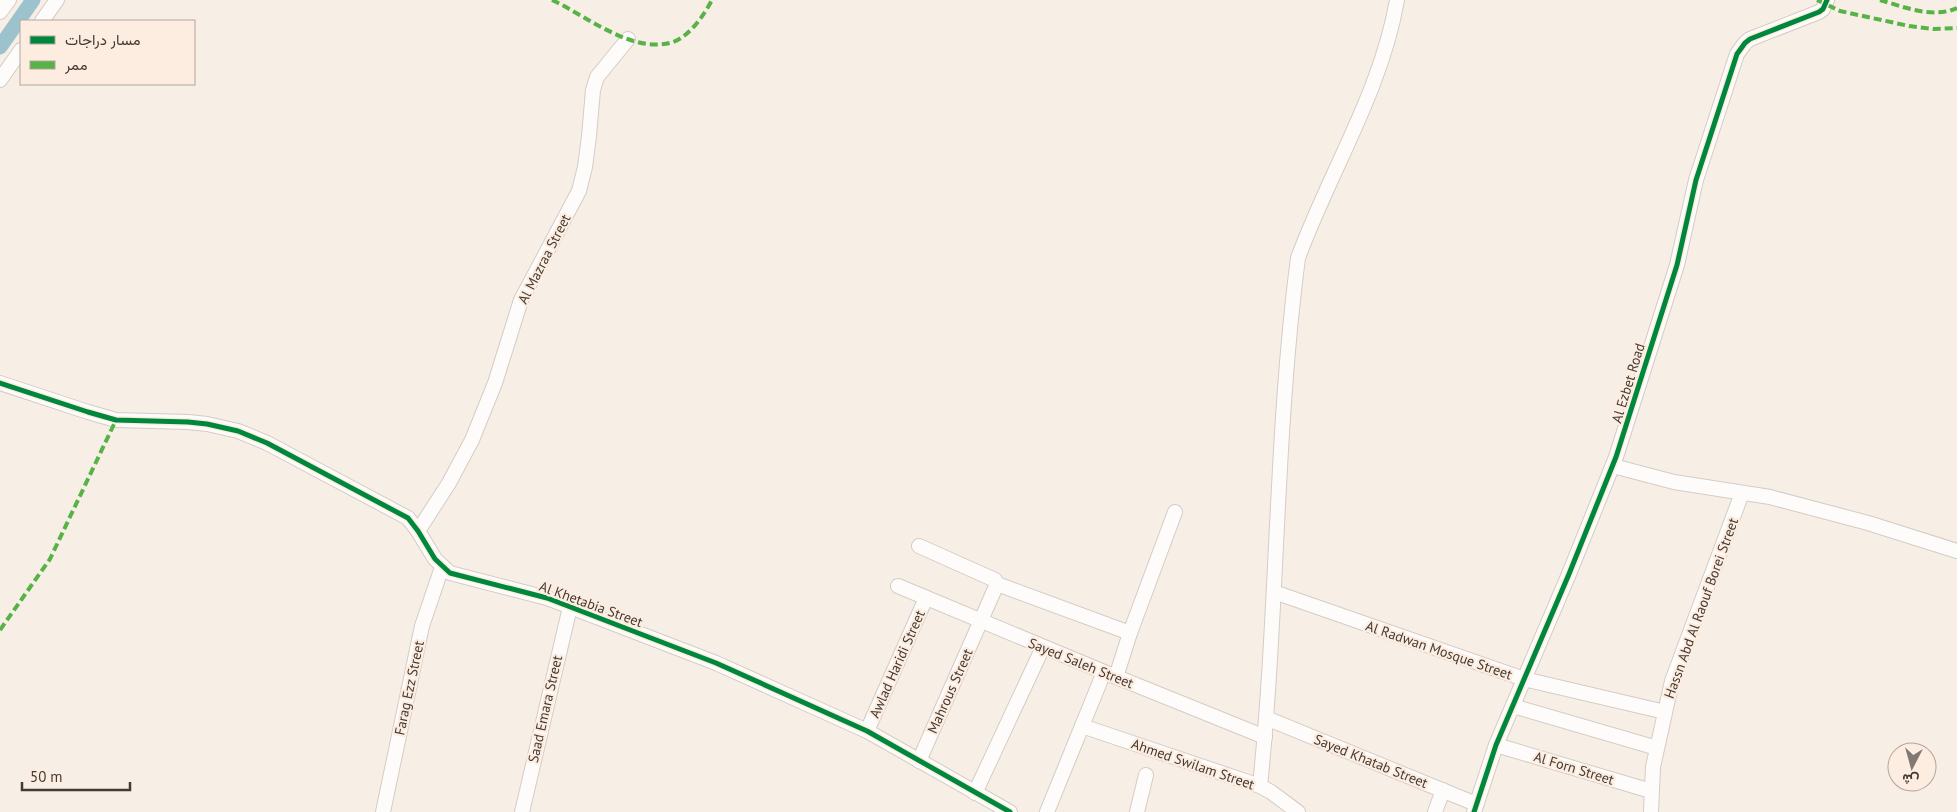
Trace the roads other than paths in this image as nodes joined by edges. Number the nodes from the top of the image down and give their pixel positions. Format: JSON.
{"nodes":[{"id":1,"x":9,"y":0,"type":"edge"},
{"id":2,"x":57,"y":0,"type":"edge"},
{"id":3,"x":1397,"y":0,"type":"edge"},
{"id":4,"x":1827,"y":0,"type":"edge"},
{"id":5,"x":0,"y":12,"type":"edge"},
{"id":6,"x":43,"y":20,"type":"edge"},
{"id":7,"x":628,"y":39,"type":"dead end"},
{"id":8,"x":20,"y":51,"type":"edge"},
{"id":9,"x":0,"y":80,"type":"edge"},
{"id":10,"x":0,"y":382,"type":"edge"},
{"id":11,"x":1613,"y":466,"type":"junction"},
{"id":12,"x":1742,"y":493,"type":"junction"},
{"id":13,"x":1175,"y":512,"type":"dead end"},
{"id":14,"x":418,"y":531,"type":"junction"},
{"id":15,"x":919,"y":546,"type":"dead end"},
{"id":16,"x":1957,"y":551,"type":"edge"},
{"id":17,"x":442,"y":567,"type":"junction"},
{"id":18,"x":997,"y":584,"type":"junction"},
{"id":19,"x":898,"y":586,"type":"dead end"},
{"id":20,"x":1274,"y":592,"type":"junction"},
{"id":21,"x":926,"y":598,"type":"junction"},
{"id":22,"x":570,"y":606,"type":"junction"},
{"id":23,"x":981,"y":621,"type":"junction"},
{"id":24,"x":1130,"y":633,"type":"junction"},
{"id":25,"x":1043,"y":647,"type":"junction"},
{"id":26,"x":1110,"y":675,"type":"junction"},
{"id":27,"x":1524,"y":679,"type":"junction"},
{"id":28,"x":1513,"y":706,"type":"junction"},
{"id":29,"x":1665,"y":712,"type":"junction"},
{"id":30,"x":1266,"y":718,"type":"junction"},
{"id":31,"x":1082,"y":726,"type":"junction"},
{"id":32,"x":867,"y":731,"type":"junction"},
{"id":33,"x":1265,"y":737,"type":"junction"},
{"id":34,"x":1496,"y":745,"type":"junction"},
{"id":35,"x":1657,"y":748,"type":"junction"},
{"id":36,"x":919,"y":761,"type":"junction"},
{"id":37,"x":1146,"y":775,"type":"dead end"},
{"id":38,"x":1260,"y":786,"type":"junction"},
{"id":39,"x":1443,"y":790,"type":"junction"},
{"id":40,"x":1652,"y":791,"type":"junction"},
{"id":41,"x":975,"y":793,"type":"junction"},
{"id":42,"x":1475,"y":808,"type":"edge"},
{"id":43,"x":1003,"y":811,"type":"edge"},
{"id":44,"x":383,"y":812,"type":"edge"},
{"id":45,"x":522,"y":812,"type":"edge"},
{"id":46,"x":1047,"y":812,"type":"edge"},
{"id":47,"x":1137,"y":812,"type":"edge"},
{"id":48,"x":1298,"y":812,"type":"edge"},
{"id":49,"x":1435,"y":812,"type":"edge"},
{"id":50,"x":1651,"y":812,"type":"edge"}],
"edges":[{"from":1,"to":5,"type":"street"},
{"from":2,"to":6,"type":"street"},
{"from":3,"to":20,"type":"street"},
{"from":4,"to":11,"type":"street","name":"Al Ezbet Road"},
{"from":7,"to":14,"type":"street","name":"Al Mazraa Street"},
{"from":8,"to":9,"type":"street"},
{"from":10,"to":14,"type":"street"},
{"from":11,"to":12,"type":"street"},
{"from":11,"to":27,"type":"street","name":"Al Ezbet Road"},
{"from":12,"to":16,"type":"street"},
{"from":12,"to":29,"type":"street","name":"Hassn Abd Al Raouf Borei Street"},
{"from":13,"to":24,"type":"street"},
{"from":14,"to":17,"type":"street"},
{"from":15,"to":18,"type":"street"},
{"from":17,"to":22,"type":"street","name":"Al Khetabia Street"},
{"from":17,"to":44,"type":"street","name":"Farag Ezz Street"},
{"from":18,"to":23,"type":"street","name":"Mahrous Street"},
{"from":18,"to":24,"type":"street"},
{"from":19,"to":21,"type":"street","name":"Sayed Saleh Street"},
{"from":20,"to":27,"type":"street","name":"Al Radwan Mosque Street"},
{"from":20,"to":30,"type":"street"},
{"from":21,"to":23,"type":"street","name":"Sayed Saleh Street"},
{"from":21,"to":32,"type":"street","name":"Awlad Haridi Street"},
{"from":22,"to":32,"type":"street","name":"Al Khetabia Street"},
{"from":22,"to":45,"type":"street","name":"Saad Emara Street"},
{"from":23,"to":25,"type":"street","name":"Sayed Saleh Street"},
{"from":23,"to":36,"type":"street","name":"Mahrous Street"},
{"from":24,"to":26,"type":"street"},
{"from":25,"to":26,"type":"street","name":"Sayed Saleh Street"},
{"from":25,"to":41,"type":"street"},
{"from":26,"to":31,"type":"street"},
{"from":26,"to":33,"type":"street","name":"Sayed Saleh Street"},
{"from":27,"to":28,"type":"street","name":"Al Ezbet Road"},
{"from":27,"to":29,"type":"street","name":"Al Radwan Mosque Street"},
{"from":28,"to":34,"type":"street","name":"Al Ezbet Road"},
{"from":28,"to":35,"type":"street"},
{"from":29,"to":35,"type":"street","name":"Hassn Abd Al Raouf Borei Street"},
{"from":30,"to":33,"type":"street"},
{"from":30,"to":39,"type":"street","name":"Sayed Khatab Street"},
{"from":31,"to":38,"type":"street","name":"Ahmed Swilam Street"},
{"from":31,"to":46,"type":"street"},
{"from":32,"to":36,"type":"street","name":"Al Khetabia Street"},
{"from":33,"to":38,"type":"street"},
{"from":34,"to":40,"type":"street","name":"Al Forn Street"},
{"from":34,"to":42,"type":"street","name":"Al Ezbet Road"},
{"from":35,"to":40,"type":"street","name":"Hassn Abd Al Raouf Borei Street"},
{"from":36,"to":41,"type":"street","name":"Al Khetabia Street"},
{"from":37,"to":47,"type":"street"},
{"from":38,"to":48,"type":"street","name":"Ahmed Swilam Street"},
{"from":39,"to":42,"type":"street","name":"Sayed Khatab Street"},
{"from":39,"to":49,"type":"street"},
{"from":40,"to":50,"type":"street","name":"Hassn Abd Al Raouf Borei Street"},
{"from":41,"to":43,"type":"street","name":"Al Khetabia Street"}]}
